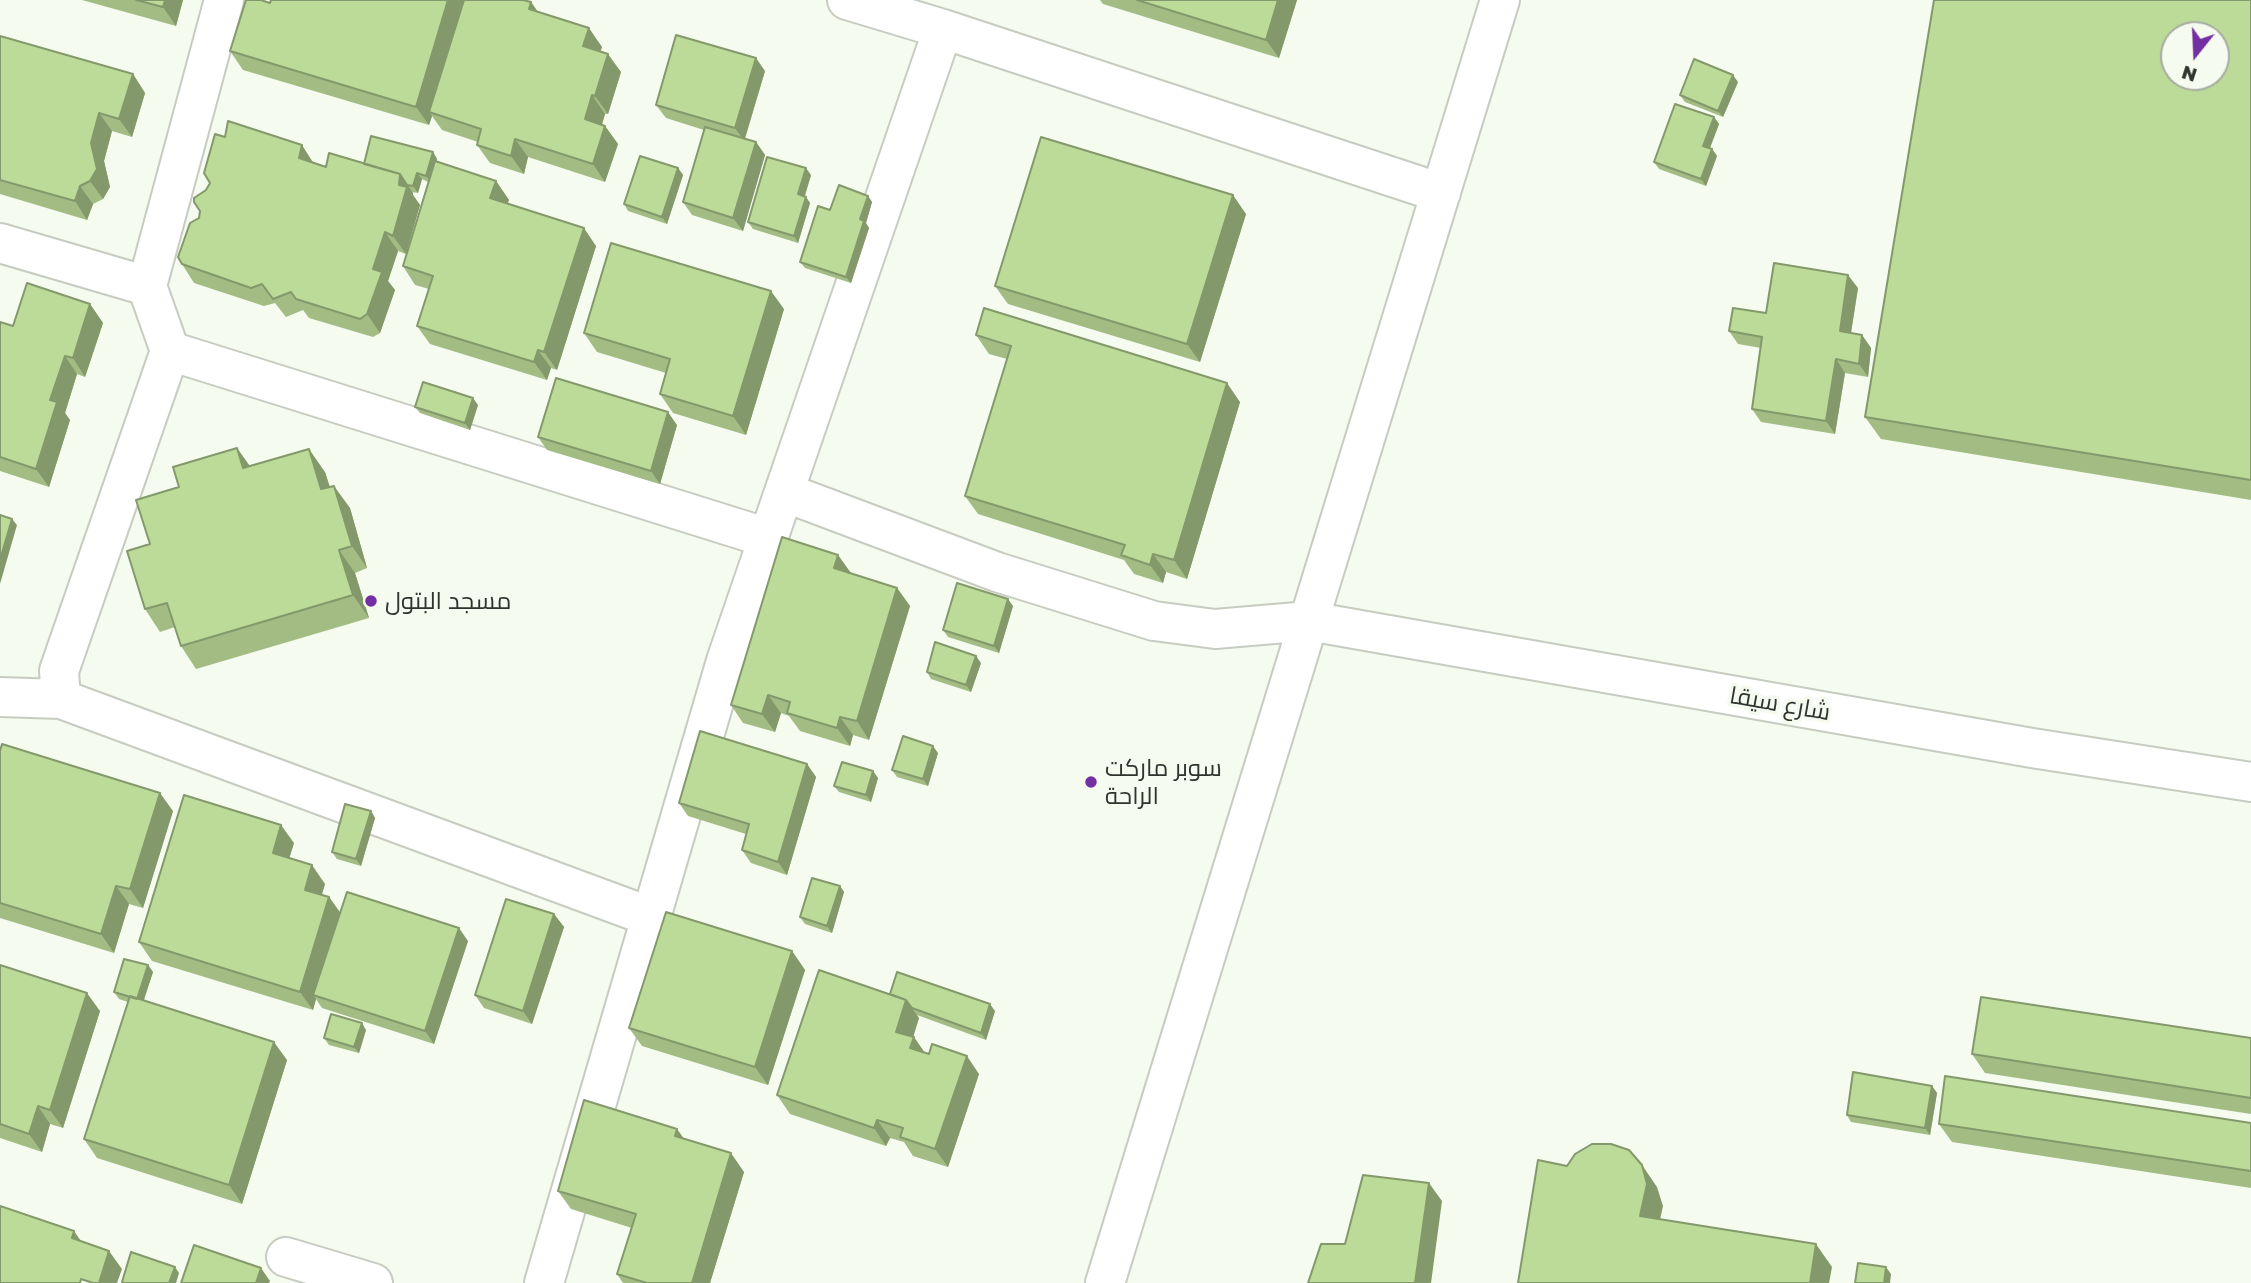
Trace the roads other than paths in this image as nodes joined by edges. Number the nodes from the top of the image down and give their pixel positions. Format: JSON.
{"nodes":[{"id":1,"x":224,"y":0,"type":"edge"},
{"id":2,"x":847,"y":0,"type":"edge"},
{"id":3,"x":1500,"y":0,"type":"edge"},
{"id":4,"x":943,"y":29,"type":"junction"},
{"id":5,"x":1441,"y":193,"type":"junction"},
{"id":6,"x":0,"y":243,"type":"edge"},
{"id":7,"x":147,"y":286,"type":"junction"},
{"id":8,"x":170,"y":351,"type":"junction"},
{"id":9,"x":784,"y":492,"type":"junction"},
{"id":10,"x":768,"y":538,"type":"junction"},
{"id":11,"x":1309,"y":621,"type":"junction"},
{"id":12,"x":0,"y":698,"type":"edge"},
{"id":13,"x":61,"y":699,"type":"junction"},
{"id":14,"x":2251,"y":782,"type":"edge"},
{"id":15,"x":651,"y":917,"type":"junction"},
{"id":16,"x":286,"y":1257,"type":"dead end"},
{"id":17,"x":373,"y":1283,"type":"edge"},
{"id":18,"x":544,"y":1283,"type":"edge"},
{"id":19,"x":1105,"y":1283,"type":"edge"}],
"edges":[{"from":1,"to":7,"type":"street"},
{"from":2,"to":4,"type":"street"},
{"from":3,"to":5,"type":"street"},
{"from":4,"to":5,"type":"street"},
{"from":4,"to":9,"type":"street"},
{"from":5,"to":11,"type":"street"},
{"from":6,"to":7,"type":"street"},
{"from":7,"to":8,"type":"street"},
{"from":8,"to":10,"type":"street"},
{"from":8,"to":13,"type":"street"},
{"from":9,"to":10,"type":"street"},
{"from":9,"to":11,"type":"street","name":"شارع سيقا"},
{"from":10,"to":15,"type":"street"},
{"from":11,"to":14,"type":"street","name":"شارع سيقا"},
{"from":11,"to":19,"type":"street"},
{"from":12,"to":13,"type":"street"},
{"from":13,"to":15,"type":"street"},
{"from":15,"to":18,"type":"street"},
{"from":16,"to":17,"type":"street"}]}
